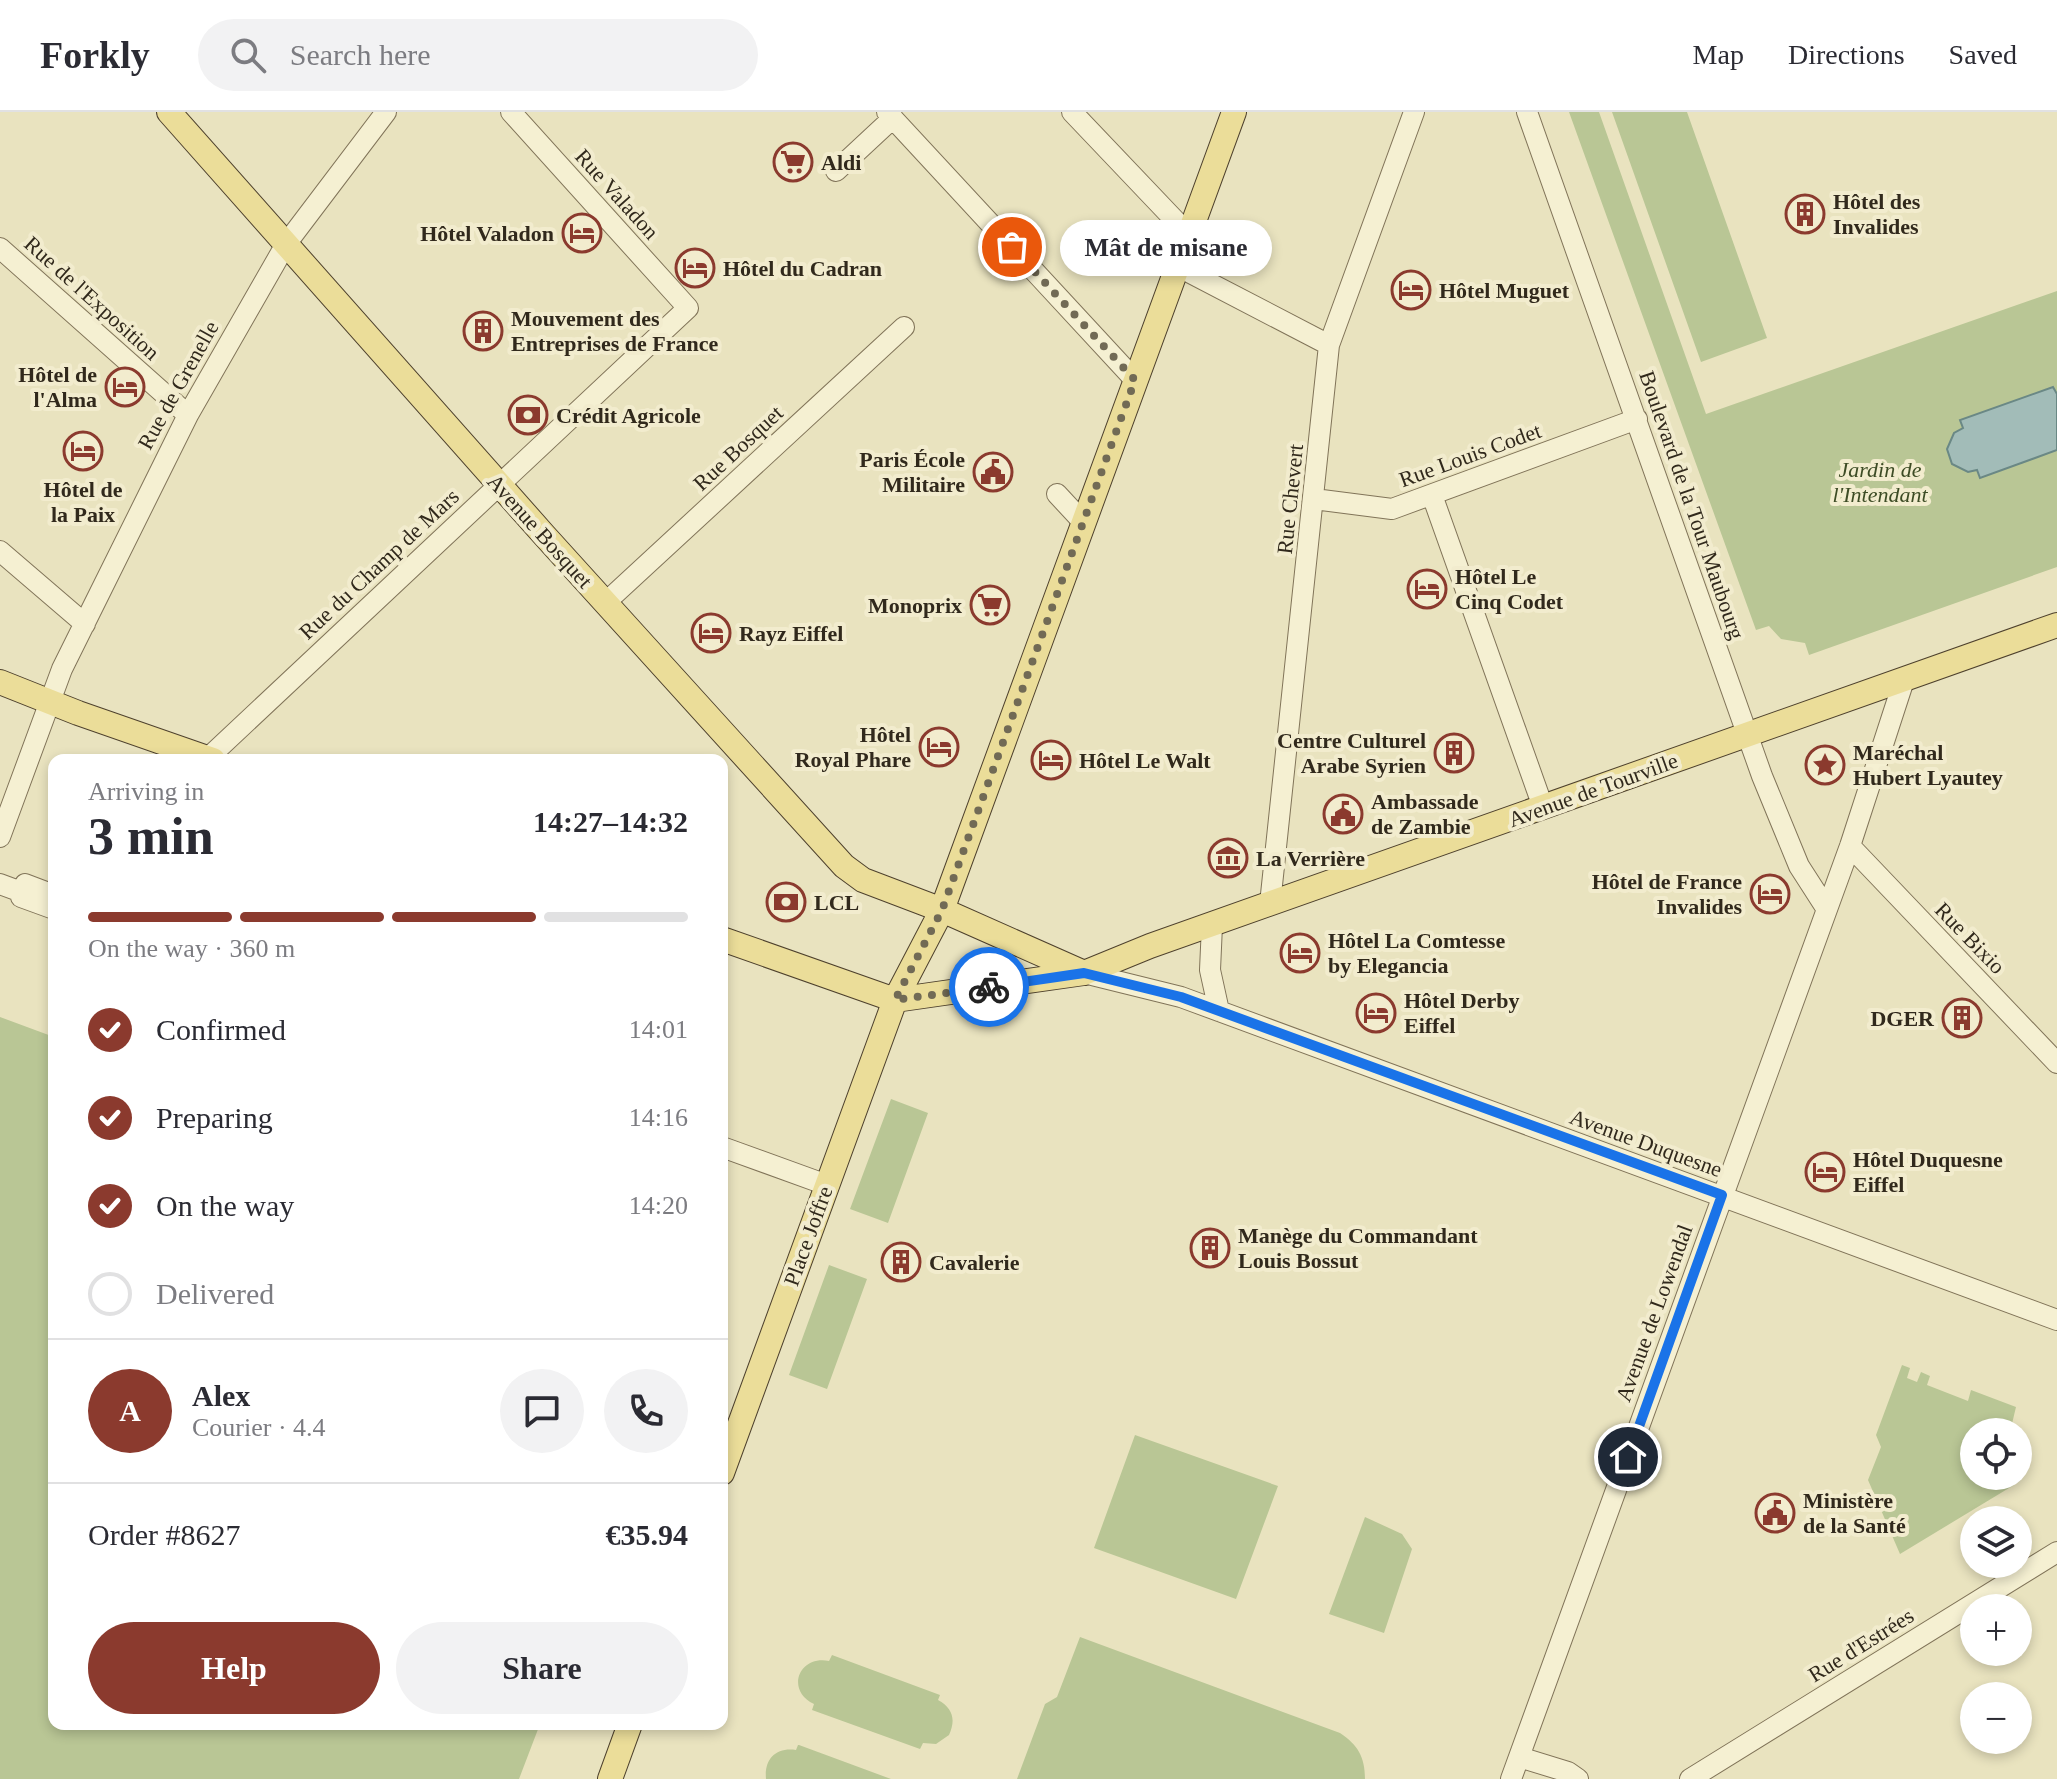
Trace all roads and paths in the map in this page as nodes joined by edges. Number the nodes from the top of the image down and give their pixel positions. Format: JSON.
{"nodes":[{"id":1,"x":169,"y":112,"type":"edge"},
{"id":2,"x":386,"y":112,"type":"edge"},
{"id":3,"x":511,"y":112,"type":"edge"},
{"id":4,"x":1072,"y":112,"type":"edge"},
{"id":5,"x":1234,"y":112,"type":"edge"},
{"id":6,"x":1414,"y":112,"type":"edge"},
{"id":7,"x":1527,"y":112,"type":"edge"},
{"id":8,"x":890,"y":115,"type":"edge"},
{"id":9,"x":836,"y":171,"type":"dead end"},
{"id":10,"x":1189,"y":235,"type":"junction"},
{"id":11,"x":286,"y":244,"type":"junction"},
{"id":12,"x":0,"y":248,"type":"edge"},
{"id":13,"x":1177,"y":266,"type":"junction"},
{"id":14,"x":688,"y":308,"type":"joint"},
{"id":15,"x":904,"y":327,"type":"dead end"},
{"id":16,"x":1329,"y":345,"type":"junction"},
{"id":17,"x":1135,"y":380,"type":"junction"},
{"id":18,"x":188,"y":415,"type":"junction"},
{"id":19,"x":1637,"y":419,"type":"junction"},
{"id":20,"x":500,"y":485,"type":"junction"},
{"id":21,"x":1057,"y":494,"type":"dead end"},
{"id":22,"x":1432,"y":495,"type":"junction"},
{"id":23,"x":1314,"y":499,"type":"junction"},
{"id":24,"x":1083,"y":522,"type":"junction"},
{"id":25,"x":0,"y":551,"type":"edge"},
{"id":26,"x":605,"y":603,"type":"junction"},
{"id":27,"x":85,"y":624,"type":"junction"},
{"id":28,"x":2057,"y":625,"type":"edge"},
{"id":29,"x":1904,"y":680,"type":"junction"},
{"id":30,"x":0,"y":682,"type":"edge"},
{"id":31,"x":49,"y":702,"type":"junction"},
{"id":32,"x":1748,"y":734,"type":"junction"},
{"id":33,"x":197,"y":754,"type":"edge"},
{"id":34,"x":216,"y":754,"type":"edge"},
{"id":35,"x":1543,"y":807,"type":"junction"},
{"id":36,"x":0,"y":837,"type":"edge"},
{"id":37,"x":1850,"y":846,"type":"junction"},
{"id":38,"x":0,"y":884,"type":"edge"},
{"id":39,"x":22,"y":892,"type":"junction"},
{"id":40,"x":48,"y":893,"type":"edge"},
{"id":41,"x":48,"y":904,"type":"edge"},
{"id":42,"x":1270,"y":904,"type":"junction"},
{"id":43,"x":1826,"y":908,"type":"junction"},
{"id":44,"x":942,"y":910,"type":"junction"},
{"id":45,"x":1212,"y":925,"type":"junction"},
{"id":46,"x":728,"y":941,"type":"edge"},
{"id":47,"x":1084,"y":973,"type":"junction"},
{"id":48,"x":895,"y":1000,"type":"junction"},
{"id":49,"x":1219,"y":1011,"type":"junction"},
{"id":50,"x":2057,"y":1063,"type":"edge"},
{"id":51,"x":728,"y":1149,"type":"edge"},
{"id":52,"x":827,"y":1185,"type":"junction"},
{"id":53,"x":1722,"y":1195,"type":"junction"},
{"id":54,"x":2057,"y":1320,"type":"edge"},
{"id":55,"x":728,"y":1457,"type":"edge"},
{"id":56,"x":2057,"y":1552,"type":"edge"},
{"id":57,"x":628,"y":1730,"type":"edge"},
{"id":58,"x":1519,"y":1757,"type":"junction"},
{"id":59,"x":610,"y":1779,"type":"edge"},
{"id":60,"x":1511,"y":1779,"type":"edge"},
{"id":61,"x":1578,"y":1779,"type":"edge"},
{"id":62,"x":1690,"y":1779,"type":"edge"}],
"edges":[{"from":1,"to":11,"type":"main road","name":"Avenue Bosquet"},
{"from":2,"to":11,"type":"street","name":"Rue de Grenelle"},
{"from":3,"to":14,"type":"street","name":"Rue Valadon"},
{"from":4,"to":10,"type":"street"},
{"from":5,"to":10,"type":"main road","name":"Place Joffre"},
{"from":6,"to":16,"type":"street","name":"Rue Chevert"},
{"from":7,"to":19,"type":"street","name":"Boulevard de la Tour Maubourg"},
{"from":8,"to":9,"type":"street"},
{"from":8,"to":17,"type":"street"},
{"from":10,"to":13,"type":"main road","name":"Place Joffre"},
{"from":11,"to":18,"type":"street","name":"Rue de Grenelle"},
{"from":11,"to":20,"type":"main road","name":"Avenue Bosquet"},
{"from":12,"to":18,"type":"street","name":"Rue de l'Exposition"},
{"from":13,"to":16,"type":"street"},
{"from":13,"to":17,"type":"main road","name":"Place Joffre"},
{"from":14,"to":20,"type":"street","name":"Rue du Champ de Mars"},
{"from":15,"to":26,"type":"street","name":"Rue Bosquet"},
{"from":16,"to":23,"type":"street","name":"Rue Chevert"},
{"from":17,"to":24,"type":"main road","name":"Place Joffre"},
{"from":18,"to":27,"type":"street","name":"Rue de Grenelle"},
{"from":19,"to":22,"type":"street","name":"Rue Louis Codet"},
{"from":19,"to":32,"type":"street","name":"Boulevard de la Tour Maubourg"},
{"from":20,"to":26,"type":"main road","name":"Avenue Bosquet"},
{"from":20,"to":34,"type":"street","name":"Rue du Champ de Mars"},
{"from":21,"to":24,"type":"street"},
{"from":22,"to":23,"type":"street","name":"Rue Louis Codet"},
{"from":22,"to":35,"type":"street"},
{"from":23,"to":42,"type":"street","name":"Rue Chevert"},
{"from":24,"to":44,"type":"main road","name":"Place Joffre"},
{"from":25,"to":27,"type":"street"},
{"from":26,"to":44,"type":"main road","name":"Avenue Bosquet"},
{"from":27,"to":31,"type":"street","name":"Rue de Grenelle"},
{"from":28,"to":29,"type":"main road","name":"Avenue de Tourville"},
{"from":29,"to":32,"type":"main road","name":"Avenue de Tourville"},
{"from":29,"to":37,"type":"street","name":"Avenue de Lowendal"},
{"from":30,"to":31,"type":"main road"},
{"from":31,"to":33,"type":"main road"},
{"from":31,"to":36,"type":"street","name":"Rue de Grenelle"},
{"from":32,"to":35,"type":"main road","name":"Avenue de Tourville"},
{"from":32,"to":43,"type":"street","name":"Boulevard de la Tour Maubourg"},
{"from":35,"to":42,"type":"main road","name":"Avenue de Tourville"},
{"from":37,"to":43,"type":"street","name":"Avenue de Lowendal"},
{"from":37,"to":50,"type":"street","name":"Rue Bixio"},
{"from":38,"to":39,"type":"street"},
{"from":39,"to":40,"type":"street"},
{"from":39,"to":41,"type":"street"},
{"from":42,"to":45,"type":"main road","name":"Avenue de Tourville"},
{"from":43,"to":53,"type":"street","name":"Avenue de Lowendal"},
{"from":44,"to":47,"type":"main road","name":"Avenue Bosquet"},
{"from":44,"to":48,"type":"main road","name":"Place Joffre"},
{"from":45,"to":47,"type":"main road","name":"Avenue de Tourville"},
{"from":45,"to":49,"type":"street"},
{"from":46,"to":48,"type":"main road"},
{"from":47,"to":48,"type":"main road","name":"Avenue de Tourville"},
{"from":47,"to":49,"type":"street","name":"Avenue Duquesne"},
{"from":48,"to":52,"type":"main road","name":"Place Joffre"},
{"from":49,"to":53,"type":"street","name":"Avenue Duquesne"},
{"from":51,"to":52,"type":"street"},
{"from":52,"to":55,"type":"main road","name":"Place Joffre"},
{"from":53,"to":54,"type":"street","name":"Avenue Duquesne"},
{"from":53,"to":58,"type":"street","name":"Avenue de Lowendal"},
{"from":56,"to":62,"type":"street","name":"Rue d'Estrées"},
{"from":57,"to":59,"type":"main road"},
{"from":58,"to":60,"type":"street","name":"Avenue de Lowendal"},
{"from":58,"to":61,"type":"street"}]}
